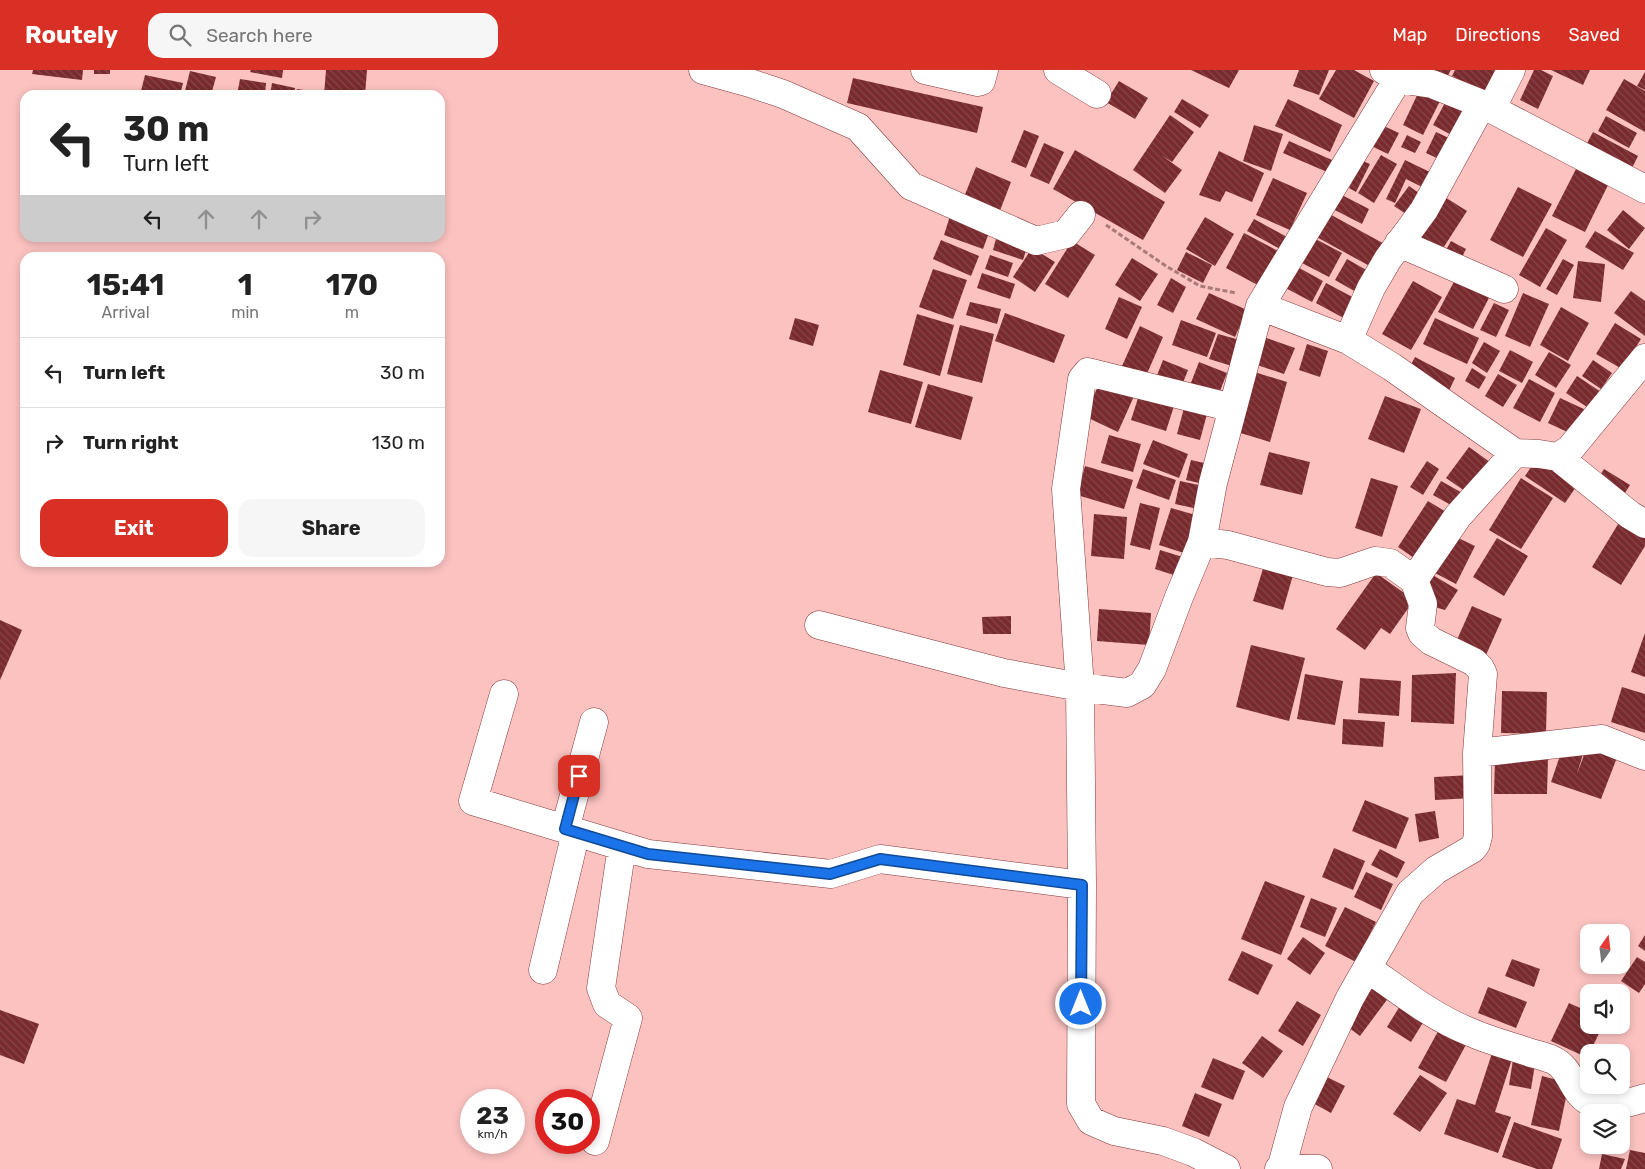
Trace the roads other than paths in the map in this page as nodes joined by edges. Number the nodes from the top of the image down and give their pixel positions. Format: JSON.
{"nodes":[{"id":1,"x":703,"y":70,"type":"edge"},
{"id":2,"x":925,"y":70,"type":"edge"},
{"id":3,"x":984,"y":70,"type":"edge"},
{"id":4,"x":1058,"y":70,"type":"edge"},
{"id":5,"x":1511,"y":70,"type":"edge"},
{"id":6,"x":1391,"y":74,"type":"edge"},
{"id":7,"x":1097,"y":94,"type":"dead end"},
{"id":8,"x":1487,"y":107,"type":"junction"},
{"id":9,"x":1645,"y":189,"type":"edge"},
{"id":10,"x":1081,"y":215,"type":"road end"},
{"id":11,"x":1399,"y":244,"type":"junction"},
{"id":12,"x":1504,"y":289,"type":"dead end"},
{"id":13,"x":1262,"y":302,"type":"junction"},
{"id":14,"x":1348,"y":340,"type":"junction"},
{"id":15,"x":1645,"y":358,"type":"edge"},
{"id":16,"x":1233,"y":408,"type":"junction"},
{"id":17,"x":1515,"y":453,"type":"junction"},
{"id":18,"x":1558,"y":457,"type":"junction"},
{"id":19,"x":1645,"y":524,"type":"edge"},
{"id":20,"x":1202,"y":542,"type":"junction"},
{"id":21,"x":1414,"y":580,"type":"junction"},
{"id":22,"x":819,"y":625,"type":"dead end"},
{"id":23,"x":1080,"y":688,"type":"junction"},
{"id":24,"x":504,"y":694,"type":"dead end"},
{"id":25,"x":594,"y":722,"type":"dead end"},
{"id":26,"x":1478,"y":754,"type":"junction"},
{"id":27,"x":1645,"y":756,"type":"edge"},
{"id":28,"x":570,"y":830,"type":"junction"},
{"id":29,"x":622,"y":846,"type":"junction"},
{"id":30,"x":1082,"y":885,"type":"junction"},
{"id":31,"x":1367,"y":968,"type":"junction"},
{"id":32,"x":543,"y":970,"type":"dead end"},
{"id":33,"x":1645,"y":1098,"type":"edge"},
{"id":34,"x":600,"y":1119,"type":"edge"},
{"id":35,"x":1226,"y":1169,"type":"edge"},
{"id":36,"x":1281,"y":1169,"type":"edge"},
{"id":37,"x":1318,"y":1169,"type":"edge"}],
"edges":[{"from":1,"to":10,"type":"street"},
{"from":2,"to":3,"type":"street"},
{"from":4,"to":7,"type":"street"},
{"from":5,"to":8,"type":"street"},
{"from":6,"to":8,"type":"street"},
{"from":6,"to":13,"type":"street"},
{"from":8,"to":9,"type":"street"},
{"from":8,"to":11,"type":"street"},
{"from":11,"to":12,"type":"street"},
{"from":11,"to":14,"type":"street"},
{"from":13,"to":14,"type":"street"},
{"from":13,"to":16,"type":"street"},
{"from":14,"to":17,"type":"street"},
{"from":15,"to":18,"type":"street"},
{"from":16,"to":20,"type":"street"},
{"from":16,"to":23,"type":"street"},
{"from":17,"to":18,"type":"street"},
{"from":17,"to":21,"type":"street"},
{"from":18,"to":19,"type":"street"},
{"from":20,"to":21,"type":"street"},
{"from":20,"to":23,"type":"street"},
{"from":21,"to":26,"type":"street"},
{"from":22,"to":23,"type":"street"},
{"from":23,"to":30,"type":"street"},
{"from":24,"to":28,"type":"street"},
{"from":25,"to":28,"type":"street"},
{"from":26,"to":27,"type":"street"},
{"from":26,"to":31,"type":"street"},
{"from":28,"to":29,"type":"street"},
{"from":28,"to":32,"type":"street"},
{"from":29,"to":30,"type":"street"},
{"from":29,"to":34,"type":"street"},
{"from":30,"to":35,"type":"street"},
{"from":31,"to":33,"type":"street"},
{"from":31,"to":36,"type":"street"},
{"from":36,"to":37,"type":"street"}]}
